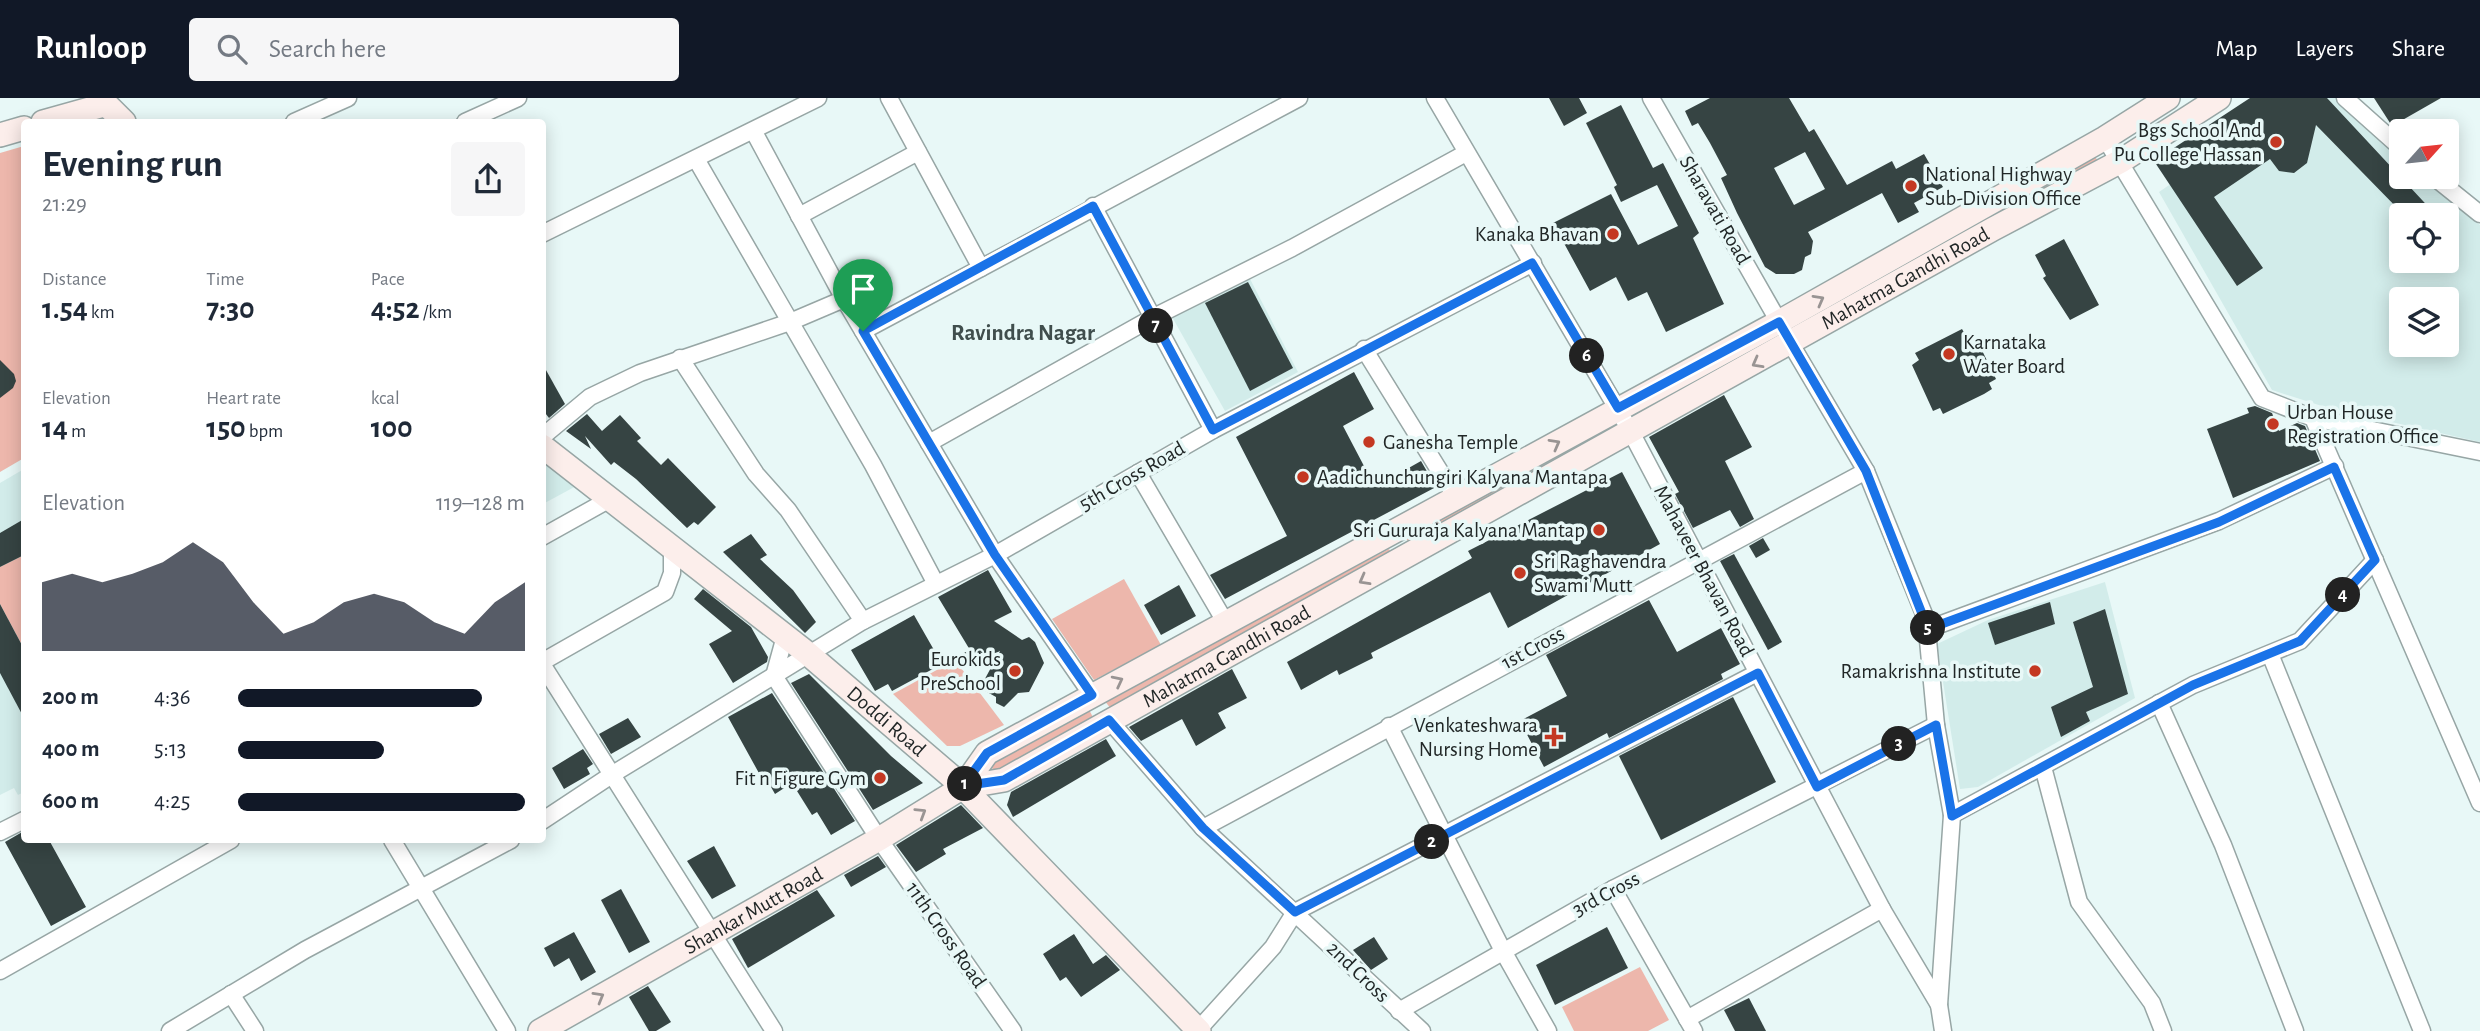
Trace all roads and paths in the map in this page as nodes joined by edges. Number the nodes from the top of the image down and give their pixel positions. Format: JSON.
{"nodes":[{"id":1,"x":348,"y":98,"type":"edge"},
{"id":2,"x":518,"y":98,"type":"edge"},
{"id":3,"x":818,"y":98,"type":"edge"},
{"id":4,"x":889,"y":98,"type":"edge"},
{"id":5,"x":1299,"y":98,"type":"edge"},
{"id":6,"x":1435,"y":98,"type":"edge"},
{"id":7,"x":1651,"y":98,"type":"edge"},
{"id":8,"x":2220,"y":98,"type":"edge"},
{"id":9,"x":2345,"y":98,"type":"edge"},
{"id":10,"x":109,"y":100,"type":"edge"},
{"id":11,"x":2160,"y":100,"type":"edge"},
{"id":12,"x":52,"y":119,"type":"edge"},
{"id":13,"x":122,"y":119,"type":"edge"},
{"id":14,"x":301,"y":119,"type":"edge"},
{"id":15,"x":472,"y":119,"type":"edge"},
{"id":16,"x":21,"y":129,"type":"edge"},
{"id":17,"x":754,"y":132,"type":"junction"},
{"id":18,"x":0,"y":135,"type":"edge"},
{"id":19,"x":2389,"y":137,"type":"edge"},
{"id":20,"x":2105,"y":138,"type":"junction"},
{"id":21,"x":918,"y":152,"type":"junction"},
{"id":22,"x":1466,"y":153,"type":"junction"},
{"id":23,"x":696,"y":159,"type":"junction"},
{"id":24,"x":2121,"y":161,"type":"junction"},
{"id":25,"x":2449,"y":189,"type":"edge"},
{"id":26,"x":1093,"y":206,"type":"junction"},
{"id":27,"x":2480,"y":214,"type":"edge"},
{"id":28,"x":799,"y":216,"type":"junction"},
{"id":29,"x":546,"y":232,"type":"edge"},
{"id":30,"x":1532,"y":263,"type":"junction"},
{"id":31,"x":981,"y":268,"type":"junction"},
{"id":32,"x":844,"y":299,"type":"junction"},
{"id":33,"x":1152,"y":318,"type":"junction"},
{"id":34,"x":790,"y":322,"type":"junction"},
{"id":35,"x":1779,"y":322,"type":"junction"},
{"id":36,"x":863,"y":331,"type":"junction"},
{"id":37,"x":1791,"y":344,"type":"junction"},
{"id":38,"x":1364,"y":349,"type":"junction"},
{"id":39,"x":680,"y":358,"type":"junction"},
{"id":40,"x":1618,"y":408,"type":"junction"},
{"id":41,"x":2314,"y":418,"type":"junction"},
{"id":42,"x":1213,"y":430,"type":"junction"},
{"id":43,"x":1631,"y":432,"type":"junction"},
{"id":44,"x":546,"y":434,"type":"edge"},
{"id":45,"x":929,"y":443,"type":"junction"},
{"id":46,"x":546,"y":449,"type":"edge"},
{"id":47,"x":2480,"y":452,"type":"edge"},
{"id":48,"x":2334,"y":467,"type":"junction"},
{"id":49,"x":1866,"y":471,"type":"junction"},
{"id":50,"x":1138,"y":473,"type":"junction"},
{"id":51,"x":610,"y":499,"type":"junction"},
{"id":52,"x":1457,"y":499,"type":"junction"},
{"id":53,"x":1392,"y":534,"type":"junction"},
{"id":54,"x":546,"y":535,"type":"edge"},
{"id":55,"x":673,"y":550,"type":"junction"},
{"id":56,"x":995,"y":555,"type":"junction"},
{"id":57,"x":1403,"y":558,"type":"junction"},
{"id":58,"x":1698,"y":560,"type":"junction"},
{"id":59,"x":2375,"y":560,"type":"junction"},
{"id":60,"x":936,"y":584,"type":"junction"},
{"id":61,"x":863,"y":621,"type":"junction"},
{"id":62,"x":1227,"y":625,"type":"junction"},
{"id":63,"x":1928,"y":629,"type":"junction"},
{"id":64,"x":785,"y":636,"type":"junction"},
{"id":65,"x":807,"y":653,"type":"junction"},
{"id":66,"x":2270,"y":654,"type":"junction"},
{"id":67,"x":546,"y":661,"type":"edge"},
{"id":68,"x":546,"y":669,"type":"edge"},
{"id":69,"x":1758,"y":673,"type":"junction"},
{"id":70,"x":774,"y":676,"type":"junction"},
{"id":71,"x":1092,"y":695,"type":"junction"},
{"id":72,"x":2159,"y":703,"type":"junction"},
{"id":73,"x":1109,"y":720,"type":"junction"},
{"id":74,"x":1936,"y":725,"type":"junction"},
{"id":75,"x":1389,"y":726,"type":"junction"},
{"id":76,"x":2043,"y":767,"type":"junction"},
{"id":77,"x":612,"y":774,"type":"junction"},
{"id":78,"x":963,"y":786,"type":"junction"},
{"id":79,"x":1817,"y":787,"type":"junction"},
{"id":80,"x":2480,"y":803,"type":"edge"},
{"id":81,"x":1952,"y":816,"type":"junction"},
{"id":82,"x":546,"y":818,"type":"edge"},
{"id":83,"x":21,"y":822,"type":"edge"},
{"id":84,"x":1203,"y":828,"type":"junction"},
{"id":85,"x":0,"y":832,"type":"edge"},
{"id":86,"x":1445,"y":835,"type":"junction"},
{"id":87,"x":879,"y":839,"type":"junction"},
{"id":88,"x":226,"y":843,"type":"edge"},
{"id":89,"x":394,"y":843,"type":"edge"},
{"id":90,"x":507,"y":843,"type":"edge"},
{"id":91,"x":1613,"y":889,"type":"junction"},
{"id":92,"x":422,"y":890,"type":"junction"},
{"id":93,"x":1882,"y":909,"type":"junction"},
{"id":94,"x":1295,"y":912,"type":"junction"},
{"id":95,"x":714,"y":932,"type":"junction"},
{"id":96,"x":1503,"y":951,"type":"junction"},
{"id":97,"x":0,"y":971,"type":"edge"},
{"id":98,"x":231,"y":994,"type":"junction"},
{"id":99,"x":1939,"y":1005,"type":"junction"},
{"id":100,"x":1399,"y":1011,"type":"junction"},
{"id":101,"x":1690,"y":1025,"type":"edge"},
{"id":102,"x":170,"y":1031,"type":"edge"},
{"id":103,"x":255,"y":1031,"type":"edge"},
{"id":104,"x":507,"y":1031,"type":"edge"},
{"id":105,"x":540,"y":1031,"type":"edge"},
{"id":106,"x":774,"y":1031,"type":"edge"},
{"id":107,"x":1013,"y":1031,"type":"edge"},
{"id":108,"x":1198,"y":1031,"type":"edge"},
{"id":109,"x":1422,"y":1031,"type":"edge"},
{"id":110,"x":1548,"y":1031,"type":"edge"},
{"id":111,"x":1943,"y":1031,"type":"edge"},
{"id":112,"x":2163,"y":1031,"type":"edge"},
{"id":113,"x":2295,"y":1031,"type":"edge"},
{"id":114,"x":2422,"y":1031,"type":"edge"}],
"edges":[{"from":1,"to":14,"type":"street"},
{"from":2,"to":15,"type":"street"},
{"from":3,"to":17,"type":"street"},
{"from":4,"to":21,"type":"street"},
{"from":5,"to":26,"type":"street"},
{"from":6,"to":22,"type":"street","name":"Mahaveer Bhavan Road"},
{"from":7,"to":35,"type":"street","name":"Sharavati Road"},
{"from":8,"to":24,"type":"street","name":"Mahatma Gandhi Road"},
{"from":9,"to":19,"type":"street"},
{"from":10,"to":12,"type":"street"},
{"from":10,"to":13,"type":"street"},
{"from":11,"to":20,"type":"street","name":"Mahatma Gandhi Road"},
{"from":16,"to":18,"type":"street"},
{"from":17,"to":23,"type":"street"},
{"from":17,"to":28,"type":"street"},
{"from":20,"to":24,"type":"street"},
{"from":35,"to":20,"type":"street","name":"Mahatma Gandhi Road","one_way":true},
{"from":21,"to":28,"type":"street"},
{"from":21,"to":31,"type":"street"},
{"from":22,"to":30,"type":"street","name":"Mahaveer Bhavan Road"},
{"from":22,"to":33,"type":"street"},
{"from":23,"to":29,"type":"street"},
{"from":23,"to":34,"type":"street"},
{"from":24,"to":37,"type":"street","name":"Mahatma Gandhi Road"},
{"from":24,"to":41,"type":"street"},
{"from":25,"to":27,"type":"street"},
{"from":26,"to":31,"type":"street"},
{"from":26,"to":33,"type":"street"},
{"from":28,"to":32,"type":"street"},
{"from":30,"to":38,"type":"street","name":"5th Cross Road"},
{"from":30,"to":40,"type":"street","name":"Mahaveer Bhavan Road"},
{"from":31,"to":36,"type":"street"},
{"from":32,"to":34,"type":"street"},
{"from":32,"to":36,"type":"street"},
{"from":33,"to":42,"type":"street"},
{"from":33,"to":45,"type":"street"},
{"from":34,"to":39,"type":"street"},
{"from":34,"to":60,"type":"street"},
{"from":35,"to":37,"type":"street"},
{"from":35,"to":40,"type":"street","name":"Mahatma Gandhi Road"},
{"from":36,"to":45,"type":"street"},
{"from":37,"to":43,"type":"street","name":"Mahatma Gandhi Road","one_way":true},
{"from":37,"to":49,"type":"street"},
{"from":38,"to":42,"type":"street","name":"5th Cross Road"},
{"from":38,"to":52,"type":"street"},
{"from":39,"to":44,"type":"street"},
{"from":39,"to":61,"type":"street"},
{"from":40,"to":43,"type":"street","name":"Mahaveer Bhavan Road"},
{"from":52,"to":40,"type":"street","name":"Mahatma Gandhi Road","one_way":true},
{"from":41,"to":47,"type":"street"},
{"from":41,"to":48,"type":"street"},
{"from":42,"to":50,"type":"street","name":"5th Cross Road"},
{"from":43,"to":57,"type":"street","name":"Mahatma Gandhi Road"},
{"from":43,"to":58,"type":"street","name":"Mahaveer Bhavan Road"},
{"from":45,"to":56,"type":"street"},
{"from":46,"to":51,"type":"street","name":"Doddi Road"},
{"from":48,"to":59,"type":"street"},
{"from":48,"to":63,"type":"street"},
{"from":49,"to":58,"type":"street","name":"1st Cross"},
{"from":49,"to":63,"type":"street"},
{"from":50,"to":56,"type":"street","name":"5th Cross Road"},
{"from":50,"to":62,"type":"street"},
{"from":51,"to":54,"type":"street"},
{"from":51,"to":55,"type":"street","name":"Doddi Road"},
{"from":52,"to":53,"type":"street","name":"Mahatma Gandhi Road"},
{"from":53,"to":57,"type":"street"},
{"from":53,"to":62,"type":"street","name":"Mahatma Gandhi Road"},
{"from":55,"to":64,"type":"street","name":"Doddi Road"},
{"from":55,"to":67,"type":"street"},
{"from":56,"to":60,"type":"street","name":"5th Cross Road"},
{"from":56,"to":71,"type":"street"},
{"from":57,"to":73,"type":"street","name":"Mahatma Gandhi Road","one_way":true},
{"from":58,"to":69,"type":"street","name":"Mahaveer Bhavan Road"},
{"from":58,"to":75,"type":"street","name":"1st Cross"},
{"from":59,"to":66,"type":"street"},
{"from":59,"to":80,"type":"street"},
{"from":60,"to":61,"type":"street","name":"5th Cross Road"},
{"from":61,"to":65,"type":"street","name":"5th Cross Road"},
{"from":71,"to":62,"type":"street","name":"Mahatma Gandhi Road","one_way":true},
{"from":63,"to":74,"type":"street"},
{"from":64,"to":65,"type":"street","name":"Doddi Road"},
{"from":64,"to":70,"type":"street"},
{"from":65,"to":70,"type":"street","name":"5th Cross Road"},
{"from":65,"to":78,"type":"street","name":"Doddi Road"},
{"from":66,"to":72,"type":"street"},
{"from":66,"to":114,"type":"street"},
{"from":68,"to":77,"type":"street"},
{"from":69,"to":79,"type":"street","name":"Mahaveer Bhavan Road"},
{"from":69,"to":86,"type":"street"},
{"from":70,"to":77,"type":"street","name":"5th Cross Road"},
{"from":70,"to":87,"type":"street","name":"11th Cross Road"},
{"from":71,"to":73,"type":"street"},
{"from":71,"to":78,"type":"street","name":"Mahatma Gandhi Road"},
{"from":72,"to":76,"type":"street"},
{"from":72,"to":113,"type":"street"},
{"from":73,"to":78,"type":"street","name":"Mahatma Gandhi Road"},
{"from":73,"to":84,"type":"street","name":"2nd Cross"},
{"from":74,"to":79,"type":"street","name":"3rd Cross"},
{"from":74,"to":81,"type":"street"},
{"from":75,"to":84,"type":"street","name":"1st Cross"},
{"from":75,"to":86,"type":"street"},
{"from":76,"to":81,"type":"street"},
{"from":76,"to":112,"type":"street"},
{"from":77,"to":82,"type":"street","name":"5th Cross Road"},
{"from":77,"to":95,"type":"street"},
{"from":87,"to":78,"type":"street","name":"Shankar Mutt Road","one_way":true},
{"from":78,"to":108,"type":"street","name":"Doddi Road"},
{"from":79,"to":91,"type":"street","name":"3rd Cross"},
{"from":79,"to":93,"type":"street","name":"Mahaveer Bhavan Road"},
{"from":81,"to":99,"type":"street"},
{"from":83,"to":85,"type":"street"},
{"from":84,"to":94,"type":"street","name":"2nd Cross"},
{"from":86,"to":94,"type":"street"},
{"from":86,"to":96,"type":"street"},
{"from":87,"to":95,"type":"street","name":"Shankar Mutt Road"},
{"from":87,"to":107,"type":"street","name":"11th Cross Road"},
{"from":88,"to":97,"type":"street"},
{"from":89,"to":92,"type":"street"},
{"from":90,"to":92,"type":"street"},
{"from":91,"to":96,"type":"street","name":"3rd Cross"},
{"from":91,"to":101,"type":"street"},
{"from":92,"to":98,"type":"street"},
{"from":92,"to":104,"type":"street"},
{"from":93,"to":99,"type":"street","name":"Mahaveer Bhavan Road"},
{"from":93,"to":101,"type":"street"},
{"from":94,"to":100,"type":"street","name":"2nd Cross"},
{"from":94,"to":108,"type":"street"},
{"from":105,"to":95,"type":"street","name":"Shankar Mutt Road","one_way":true},
{"from":95,"to":106,"type":"street"},
{"from":96,"to":100,"type":"street","name":"3rd Cross"},
{"from":96,"to":110,"type":"street"},
{"from":98,"to":102,"type":"street"},
{"from":98,"to":103,"type":"street"},
{"from":99,"to":111,"type":"street"},
{"from":100,"to":109,"type":"street","name":"2nd Cross"}]}
